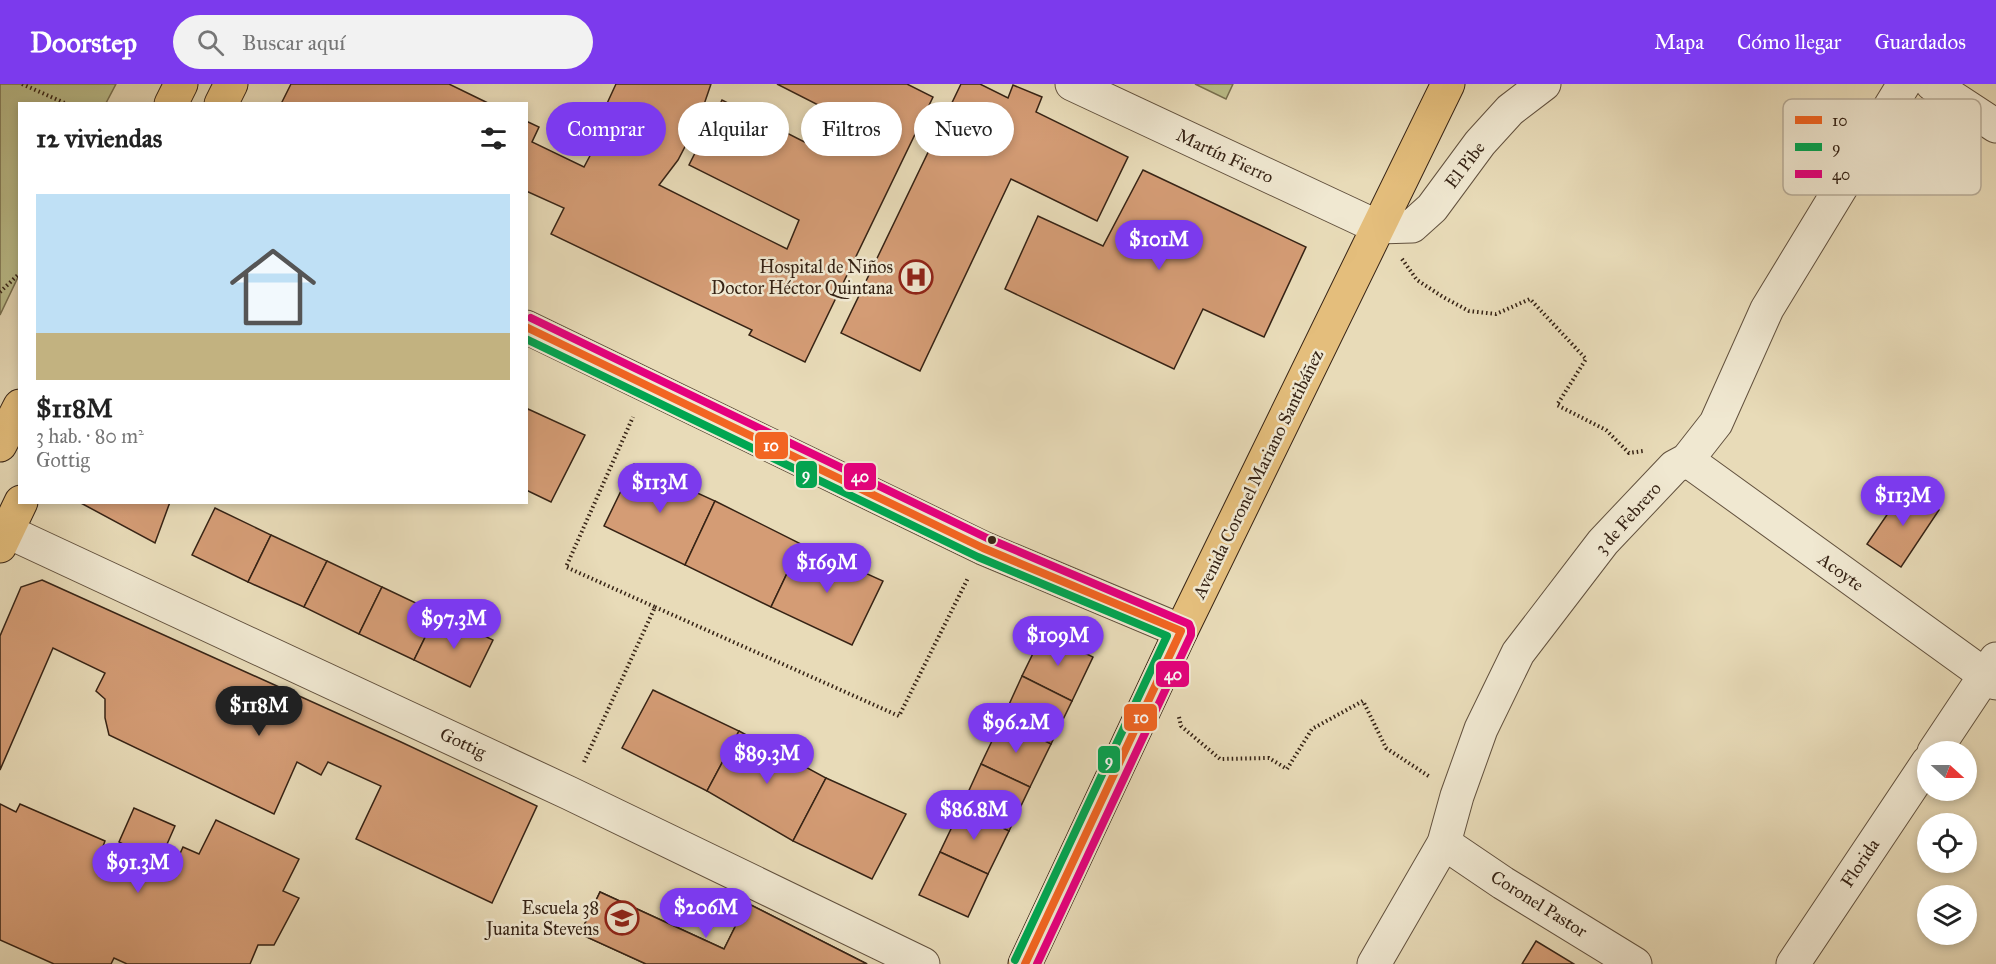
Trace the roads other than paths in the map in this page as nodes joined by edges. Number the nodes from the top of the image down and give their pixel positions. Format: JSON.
{"nodes":[{"id":1,"x":181,"y":84,"type":"edge"},
{"id":2,"x":231,"y":84,"type":"edge"},
{"id":3,"x":1072,"y":84,"type":"edge"},
{"id":4,"x":1448,"y":84,"type":"edge"},
{"id":5,"x":1544,"y":84,"type":"edge"},
{"id":6,"x":1904,"y":84,"type":"edge"},
{"id":7,"x":1932,"y":84,"type":"edge"},
{"id":8,"x":1895,"y":99,"type":"edge"},
{"id":9,"x":1955,"y":99,"type":"edge"},
{"id":10,"x":172,"y":102,"type":"edge"},
{"id":11,"x":222,"y":102,"type":"edge"},
{"id":12,"x":1981,"y":116,"type":"edge"},
{"id":13,"x":1996,"y":126,"type":"edge"},
{"id":14,"x":1836,"y":195,"type":"edge"},
{"id":15,"x":1378,"y":227,"type":"junction"},
{"id":16,"x":528,"y":328,"type":"edge"},
{"id":17,"x":18,"y":410,"type":"edge"},
{"id":18,"x":0,"y":445,"type":"edge"},
{"id":19,"x":1687,"y":460,"type":"junction"},
{"id":20,"x":20,"y":504,"type":"edge"},
{"id":21,"x":2,"y":535,"type":"edge"},
{"id":22,"x":1181,"y":632,"type":"junction"},
{"id":23,"x":1992,"y":672,"type":"edge"},
{"id":24,"x":1942,"y":741,"type":"edge"},
{"id":25,"x":1917,"y":778,"type":"edge"},
{"id":26,"x":1444,"y":843,"type":"junction"},
{"id":27,"x":923,"y":964,"type":"edge"},
{"id":28,"x":1025,"y":964,"type":"edge"},
{"id":29,"x":1374,"y":964,"type":"edge"},
{"id":30,"x":1635,"y":964,"type":"edge"},
{"id":31,"x":1793,"y":964,"type":"edge"}],
"edges":[{"from":1,"to":10,"type":"main road"},
{"from":2,"to":11,"type":"main road"},
{"from":3,"to":15,"type":"street","name":"Martín Fierro"},
{"from":4,"to":15,"type":"main road","name":"Avenida Coronel Mariano Santibáñez"},
{"from":5,"to":15,"type":"street","name":"El Pibe"},
{"from":6,"to":8,"type":"street","name":"3 de Febrero"},
{"from":7,"to":9,"type":"street"},
{"from":12,"to":13,"type":"street"},
{"from":14,"to":19,"type":"street","name":"3 de Febrero"},
{"from":15,"to":22,"type":"main road","name":"Avenida Coronel Mariano Santibáñez"},
{"from":16,"to":22,"type":"street"},
{"from":17,"to":18,"type":"main road"},
{"from":19,"to":23,"type":"street","name":"Acoyte"},
{"from":19,"to":26,"type":"street","name":"3 de Febrero"},
{"from":20,"to":21,"type":"main road"},
{"from":21,"to":27,"type":"street","name":"Gottig"},
{"from":22,"to":28,"type":"main road","name":"Avenida Coronel Mariano Santibáñez"},
{"from":23,"to":24,"type":"street"},
{"from":25,"to":31,"type":"street","name":"Florida"},
{"from":26,"to":29,"type":"street","name":"3 de Febrero"},
{"from":26,"to":30,"type":"street","name":"Coronel Pastor"}]}
